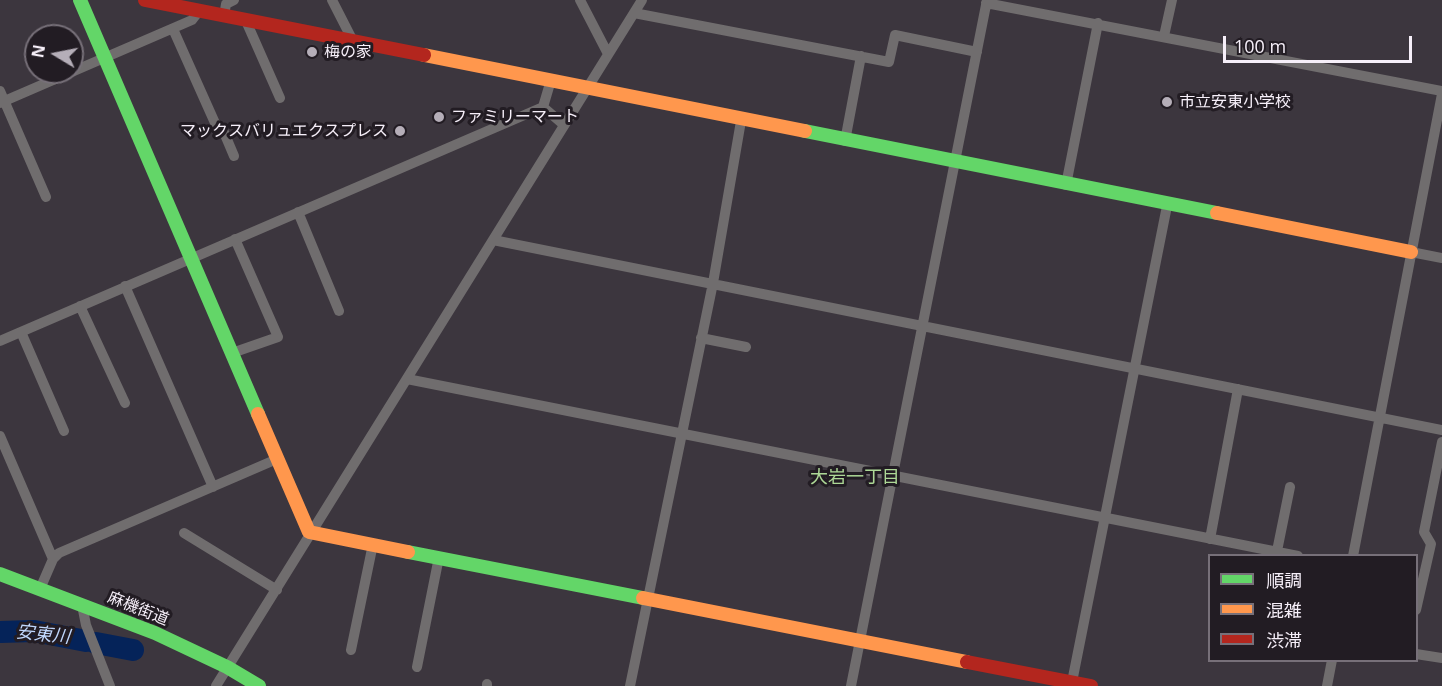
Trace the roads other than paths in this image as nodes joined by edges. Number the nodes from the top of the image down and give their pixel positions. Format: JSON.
{"nodes":[{"id":1,"x":80,"y":0,"type":"edge"},
{"id":2,"x":144,"y":0,"type":"edge"},
{"id":3,"x":234,"y":0,"type":"edge"},
{"id":4,"x":332,"y":0,"type":"edge"},
{"id":5,"x":580,"y":0,"type":"edge"},
{"id":6,"x":642,"y":0,"type":"edge"},
{"id":7,"x":1172,"y":0,"type":"edge"},
{"id":8,"x":987,"y":2,"type":"edge"},
{"id":9,"x":199,"y":11,"type":"junction"},
{"id":10,"x":634,"y":13,"type":"junction"},
{"id":11,"x":224,"y":16,"type":"junction"},
{"id":12,"x":246,"y":21,"type":"junction"},
{"id":13,"x":1098,"y":24,"type":"junction"},
{"id":14,"x":173,"y":29,"type":"junction"},
{"id":15,"x":1164,"y":36,"type":"junction"},
{"id":16,"x":354,"y":43,"type":"junction"},
{"id":17,"x":976,"y":52,"type":"junction"},
{"id":18,"x":608,"y":54,"type":"junction"},
{"id":19,"x":861,"y":56,"type":"junction"},
{"id":20,"x":105,"y":58,"type":"junction"},
{"id":21,"x":551,"y":80,"type":"junction"},
{"id":22,"x":586,"y":87,"type":"junction"},
{"id":23,"x":0,"y":91,"type":"edge"},
{"id":24,"x":1442,"y":97,"type":"edge"},
{"id":25,"x":279,"y":98,"type":"dead end"},
{"id":26,"x":2,"y":103,"type":"edge"},
{"id":27,"x":543,"y":107,"type":"junction"},
{"id":28,"x":741,"y":121,"type":"junction"},
{"id":29,"x":564,"y":125,"type":"junction"},
{"id":30,"x":845,"y":141,"type":"junction"},
{"id":31,"x":234,"y":156,"type":"dead end"},
{"id":32,"x":954,"y":163,"type":"junction"},
{"id":33,"x":1066,"y":185,"type":"junction"},
{"id":34,"x":46,"y":197,"type":"dead end"},
{"id":35,"x":1167,"y":206,"type":"junction"},
{"id":36,"x":298,"y":212,"type":"junction"},
{"id":37,"x":235,"y":239,"type":"junction"},
{"id":38,"x":493,"y":240,"type":"junction"},
{"id":39,"x":1411,"y":252,"type":"junction"},
{"id":40,"x":191,"y":258,"type":"junction"},
{"id":41,"x":1442,"y":258,"type":"edge"},
{"id":42,"x":713,"y":283,"type":"junction"},
{"id":43,"x":125,"y":286,"type":"junction"},
{"id":44,"x":80,"y":306,"type":"junction"},
{"id":45,"x":339,"y":311,"type":"dead end"},
{"id":46,"x":923,"y":327,"type":"junction"},
{"id":47,"x":21,"y":332,"type":"junction"},
{"id":48,"x":701,"y":338,"type":"junction"},
{"id":49,"x":0,"y":341,"type":"edge"},
{"id":50,"x":746,"y":347,"type":"dead end"},
{"id":51,"x":232,"y":353,"type":"junction"},
{"id":52,"x":1134,"y":367,"type":"junction"},
{"id":53,"x":407,"y":379,"type":"junction"},
{"id":54,"x":1238,"y":389,"type":"junction"},
{"id":55,"x":125,"y":403,"type":"dead end"},
{"id":56,"x":1380,"y":418,"type":"junction"},
{"id":57,"x":1442,"y":430,"type":"edge"},
{"id":58,"x":64,"y":431,"type":"dead end"},
{"id":59,"x":681,"y":433,"type":"junction"},
{"id":60,"x":0,"y":436,"type":"edge"},
{"id":61,"x":1442,"y":442,"type":"edge"},
{"id":62,"x":277,"y":459,"type":"junction"},
{"id":63,"x":892,"y":474,"type":"junction"},
{"id":64,"x":213,"y":487,"type":"junction"},
{"id":65,"x":1290,"y":487,"type":"dead end"},
{"id":66,"x":1104,"y":519,"type":"junction"},
{"id":67,"x":309,"y":532,"type":"junction"},
{"id":68,"x":184,"y":533,"type":"dead end"},
{"id":69,"x":1210,"y":539,"type":"junction"},
{"id":70,"x":373,"y":544,"type":"junction"},
{"id":71,"x":1280,"y":553,"type":"edge"},
{"id":72,"x":1353,"y":554,"type":"edge"},
{"id":73,"x":439,"y":557,"type":"junction"},
{"id":74,"x":53,"y":559,"type":"junction"},
{"id":75,"x":0,"y":574,"type":"edge"},
{"id":76,"x":40,"y":589,"type":"junction"},
{"id":77,"x":277,"y":590,"type":"junction"},
{"id":78,"x":648,"y":597,"type":"junction"},
{"id":79,"x":1418,"y":601,"type":"edge"},
{"id":80,"x":82,"y":605,"type":"junction"},
{"id":81,"x":860,"y":640,"type":"junction"},
{"id":82,"x":351,"y":650,"type":"dead end"},
{"id":83,"x":1418,"y":654,"type":"edge"},
{"id":84,"x":1442,"y":658,"type":"edge"},
{"id":85,"x":1332,"y":662,"type":"edge"},
{"id":86,"x":227,"y":667,"type":"junction"},
{"id":87,"x":417,"y":667,"type":"dead end"},
{"id":88,"x":1072,"y":682,"type":"junction"},
{"id":89,"x":110,"y":686,"type":"edge"},
{"id":90,"x":216,"y":686,"type":"edge"},
{"id":91,"x":259,"y":686,"type":"edge"},
{"id":92,"x":630,"y":686,"type":"edge"},
{"id":93,"x":851,"y":686,"type":"edge"},
{"id":94,"x":1091,"y":686,"type":"edge"},
{"id":95,"x":1327,"y":686,"type":"edge"}],
"edges":[{"from":1,"to":20,"type":"street"},
{"from":2,"to":9,"type":"street"},
{"from":3,"to":11,"type":"street"},
{"from":4,"to":16,"type":"street"},
{"from":5,"to":18,"type":"street"},
{"from":6,"to":10,"type":"street"},
{"from":7,"to":15,"type":"street"},
{"from":8,"to":13,"type":"street"},
{"from":8,"to":17,"type":"street"},
{"from":9,"to":11,"type":"street"},
{"from":9,"to":14,"type":"street"},
{"from":10,"to":18,"type":"street"},
{"from":10,"to":19,"type":"street"},
{"from":11,"to":12,"type":"street"},
{"from":12,"to":16,"type":"street"},
{"from":12,"to":25,"type":"street"},
{"from":13,"to":15,"type":"street"},
{"from":13,"to":33,"type":"street"},
{"from":14,"to":20,"type":"street"},
{"from":14,"to":31,"type":"street"},
{"from":15,"to":24,"type":"street"},
{"from":16,"to":21,"type":"street"},
{"from":17,"to":19,"type":"street"},
{"from":17,"to":32,"type":"street"},
{"from":18,"to":22,"type":"street"},
{"from":19,"to":30,"type":"street"},
{"from":20,"to":26,"type":"street"},
{"from":20,"to":40,"type":"street"},
{"from":21,"to":22,"type":"street"},
{"from":21,"to":27,"type":"street"},
{"from":22,"to":28,"type":"street"},
{"from":22,"to":29,"type":"street"},
{"from":23,"to":26,"type":"street"},
{"from":24,"to":39,"type":"street"},
{"from":26,"to":34,"type":"street"},
{"from":27,"to":29,"type":"street"},
{"from":27,"to":36,"type":"street"},
{"from":28,"to":30,"type":"street"},
{"from":28,"to":42,"type":"street"},
{"from":29,"to":38,"type":"street"},
{"from":30,"to":32,"type":"street"},
{"from":32,"to":33,"type":"street"},
{"from":32,"to":46,"type":"street"},
{"from":33,"to":35,"type":"street"},
{"from":35,"to":39,"type":"street"},
{"from":35,"to":52,"type":"street"},
{"from":36,"to":37,"type":"street"},
{"from":36,"to":45,"type":"street"},
{"from":37,"to":40,"type":"street"},
{"from":37,"to":51,"type":"street"},
{"from":38,"to":42,"type":"street"},
{"from":38,"to":53,"type":"street"},
{"from":39,"to":41,"type":"street"},
{"from":39,"to":56,"type":"street"},
{"from":40,"to":43,"type":"street"},
{"from":40,"to":51,"type":"street"},
{"from":42,"to":46,"type":"street"},
{"from":42,"to":48,"type":"street"},
{"from":43,"to":44,"type":"street"},
{"from":43,"to":64,"type":"street"},
{"from":44,"to":47,"type":"street"},
{"from":44,"to":55,"type":"street"},
{"from":46,"to":52,"type":"street"},
{"from":46,"to":63,"type":"street"},
{"from":47,"to":49,"type":"street"},
{"from":47,"to":58,"type":"street"},
{"from":48,"to":50,"type":"street"},
{"from":48,"to":59,"type":"street"},
{"from":51,"to":62,"type":"street"},
{"from":52,"to":54,"type":"street"},
{"from":52,"to":66,"type":"street"},
{"from":53,"to":59,"type":"street"},
{"from":53,"to":67,"type":"street"},
{"from":54,"to":56,"type":"street"},
{"from":54,"to":69,"type":"street"},
{"from":56,"to":57,"type":"street"},
{"from":56,"to":72,"type":"street"},
{"from":59,"to":63,"type":"street"},
{"from":59,"to":78,"type":"street"},
{"from":60,"to":74,"type":"street"},
{"from":61,"to":79,"type":"street"},
{"from":62,"to":64,"type":"street"},
{"from":62,"to":67,"type":"street"},
{"from":63,"to":66,"type":"street"},
{"from":63,"to":81,"type":"street"},
{"from":64,"to":74,"type":"street"},
{"from":65,"to":71,"type":"street"},
{"from":66,"to":69,"type":"street"},
{"from":66,"to":88,"type":"street"},
{"from":67,"to":70,"type":"street"},
{"from":67,"to":77,"type":"street"},
{"from":68,"to":77,"type":"street"},
{"from":69,"to":71,"type":"street"},
{"from":70,"to":73,"type":"street"},
{"from":70,"to":82,"type":"street"},
{"from":73,"to":78,"type":"street"},
{"from":73,"to":87,"type":"street"},
{"from":74,"to":76,"type":"street"},
{"from":75,"to":76,"type":"street","name":"麻機街道"},
{"from":76,"to":80,"type":"street","name":"麻機街道"},
{"from":77,"to":86,"type":"street"},
{"from":78,"to":81,"type":"street"},
{"from":78,"to":92,"type":"street"},
{"from":80,"to":86,"type":"street","name":"麻機街道"},
{"from":80,"to":89,"type":"street"},
{"from":81,"to":88,"type":"street"},
{"from":81,"to":93,"type":"street"},
{"from":83,"to":84,"type":"street"},
{"from":85,"to":95,"type":"street"},
{"from":86,"to":90,"type":"street"},
{"from":86,"to":91,"type":"street","name":"麻機街道"},
{"from":88,"to":94,"type":"street"}]}
